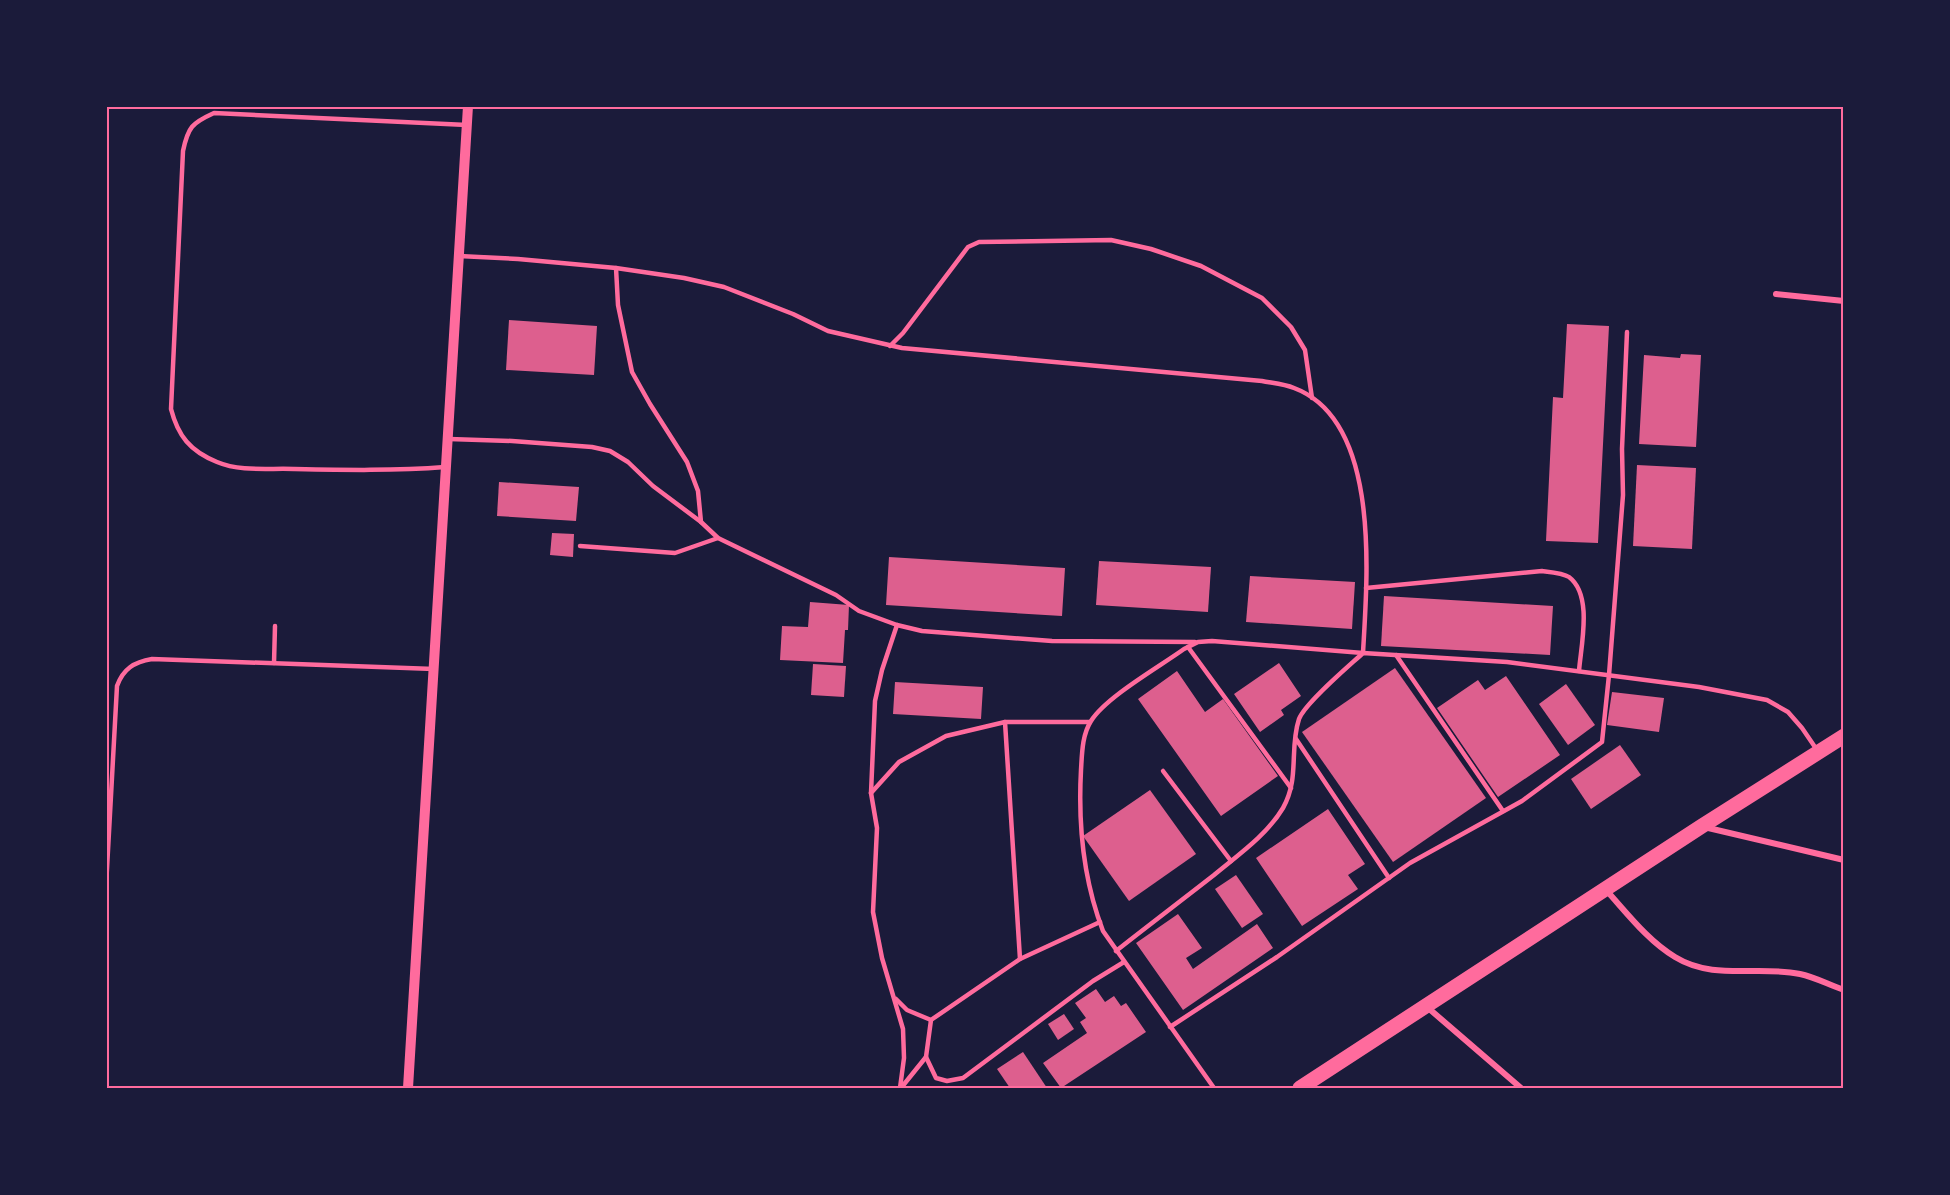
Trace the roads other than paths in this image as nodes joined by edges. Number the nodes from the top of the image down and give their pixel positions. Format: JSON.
{"nodes":[{"id":1,"x":468,"y":106,"type":"edge"},
{"id":2,"x":467,"y":125,"type":"junction"},
{"id":3,"x":459,"y":256,"type":"junction"},
{"id":4,"x":616,"y":268,"type":"junction"},
{"id":5,"x":1776,"y":294,"type":"dead end"},
{"id":6,"x":1844,"y":301,"type":"edge"},
{"id":7,"x":1627,"y":332,"type":"dead end"},
{"id":8,"x":890,"y":346,"type":"junction"},
{"id":9,"x":1312,"y":398,"type":"junction"},
{"id":10,"x":449,"y":439,"type":"junction"},
{"id":11,"x":447,"y":467,"type":"junction"},
{"id":12,"x":701,"y":522,"type":"junction"},
{"id":13,"x":717,"y":538,"type":"junction"},
{"id":14,"x":580,"y":546,"type":"dead end"},
{"id":15,"x":1366,"y":588,"type":"junction"},
{"id":16,"x":897,"y":625,"type":"junction"},
{"id":17,"x":275,"y":626,"type":"dead end"},
{"id":18,"x":1198,"y":642,"type":"junction"},
{"id":19,"x":1188,"y":647,"type":"junction"},
{"id":20,"x":1363,"y":653,"type":"junction"},
{"id":21,"x":1396,"y":655,"type":"junction"},
{"id":22,"x":274,"y":663,"type":"junction"},
{"id":23,"x":434,"y":669,"type":"junction"},
{"id":24,"x":1579,"y":671,"type":"junction"},
{"id":25,"x":1609,"y":675,"type":"junction"},
{"id":26,"x":1005,"y":722,"type":"junction"},
{"id":27,"x":1089,"y":723,"type":"junction"},
{"id":28,"x":1844,"y":736,"type":"edge"},
{"id":29,"x":1296,"y":739,"type":"junction"},
{"id":30,"x":1819,"y":753,"type":"junction"},
{"id":31,"x":1163,"y":771,"type":"dead end"},
{"id":32,"x":1292,"y":788,"type":"junction"},
{"id":33,"x":871,"y":793,"type":"junction"},
{"id":34,"x":1503,"y":812,"type":"junction"},
{"id":35,"x":1702,"y":826,"type":"junction"},
{"id":36,"x":1844,"y":860,"type":"edge"},
{"id":37,"x":1231,"y":861,"type":"junction"},
{"id":38,"x":1389,"y":878,"type":"junction"},
{"id":39,"x":106,"y":887,"type":"edge"},
{"id":40,"x":1606,"y":890,"type":"junction"},
{"id":41,"x":1100,"y":922,"type":"junction"},
{"id":42,"x":1116,"y":951,"type":"junction"},
{"id":43,"x":1020,"y":959,"type":"junction"},
{"id":44,"x":1124,"y":962,"type":"junction"},
{"id":45,"x":1844,"y":990,"type":"edge"},
{"id":46,"x":894,"y":997,"type":"junction"},
{"id":47,"x":1426,"y":1006,"type":"junction"},
{"id":48,"x":931,"y":1020,"type":"junction"},
{"id":49,"x":1170,"y":1028,"type":"junction"},
{"id":50,"x":926,"y":1057,"type":"junction"},
{"id":51,"x":408,"y":1089,"type":"edge"},
{"id":52,"x":900,"y":1089,"type":"edge"},
{"id":53,"x":1214,"y":1089,"type":"edge"},
{"id":54,"x":1300,"y":1089,"type":"edge"},
{"id":55,"x":1521,"y":1089,"type":"edge"}],
"edges":[{"from":1,"to":2,"type":"street"},
{"from":2,"to":3,"type":"street"},
{"from":2,"to":11,"type":"lane"},
{"from":3,"to":4,"type":"lane"},
{"from":3,"to":10,"type":"street"},
{"from":4,"to":8,"type":"lane"},
{"from":4,"to":12,"type":"lane"},
{"from":5,"to":6,"type":"street"},
{"from":7,"to":25,"type":"lane"},
{"from":8,"to":9,"type":"lane"},
{"from":8,"to":9,"type":"lane"},
{"from":9,"to":15,"type":"lane"},
{"from":10,"to":11,"type":"street"},
{"from":10,"to":12,"type":"lane"},
{"from":11,"to":23,"type":"street"},
{"from":12,"to":13,"type":"lane"},
{"from":13,"to":14,"type":"lane"},
{"from":13,"to":16,"type":"lane"},
{"from":15,"to":20,"type":"lane"},
{"from":15,"to":24,"type":"lane"},
{"from":16,"to":18,"type":"lane"},
{"from":16,"to":33,"type":"lane"},
{"from":17,"to":22,"type":"lane"},
{"from":18,"to":19,"type":"lane"},
{"from":18,"to":20,"type":"lane"},
{"from":19,"to":27,"type":"lane"},
{"from":19,"to":32,"type":"lane"},
{"from":20,"to":21,"type":"lane"},
{"from":20,"to":29,"type":"lane"},
{"from":21,"to":24,"type":"lane"},
{"from":21,"to":34,"type":"lane"},
{"from":22,"to":23,"type":"lane"},
{"from":22,"to":39,"type":"lane"},
{"from":23,"to":51,"type":"street"},
{"from":24,"to":25,"type":"lane"},
{"from":25,"to":30,"type":"lane"},
{"from":25,"to":34,"type":"lane"},
{"from":26,"to":27,"type":"lane"},
{"from":26,"to":33,"type":"lane"},
{"from":26,"to":43,"type":"lane"},
{"from":27,"to":41,"type":"lane"},
{"from":28,"to":30,"type":"main road"},
{"from":29,"to":32,"type":"lane"},
{"from":29,"to":38,"type":"lane"},
{"from":30,"to":35,"type":"main road"},
{"from":31,"to":37,"type":"lane"},
{"from":32,"to":37,"type":"lane"},
{"from":33,"to":46,"type":"lane"},
{"from":34,"to":38,"type":"lane"},
{"from":35,"to":36,"type":"street"},
{"from":35,"to":40,"type":"main road"},
{"from":37,"to":42,"type":"lane"},
{"from":38,"to":49,"type":"lane"},
{"from":40,"to":45,"type":"street"},
{"from":40,"to":47,"type":"main road"},
{"from":41,"to":42,"type":"lane"},
{"from":41,"to":43,"type":"lane"},
{"from":42,"to":44,"type":"lane"},
{"from":43,"to":48,"type":"lane"},
{"from":44,"to":49,"type":"lane"},
{"from":44,"to":50,"type":"lane"},
{"from":46,"to":48,"type":"lane"},
{"from":46,"to":52,"type":"lane"},
{"from":47,"to":54,"type":"main road"},
{"from":47,"to":55,"type":"street"},
{"from":48,"to":50,"type":"lane"},
{"from":49,"to":53,"type":"lane"},
{"from":50,"to":52,"type":"lane"}]}
